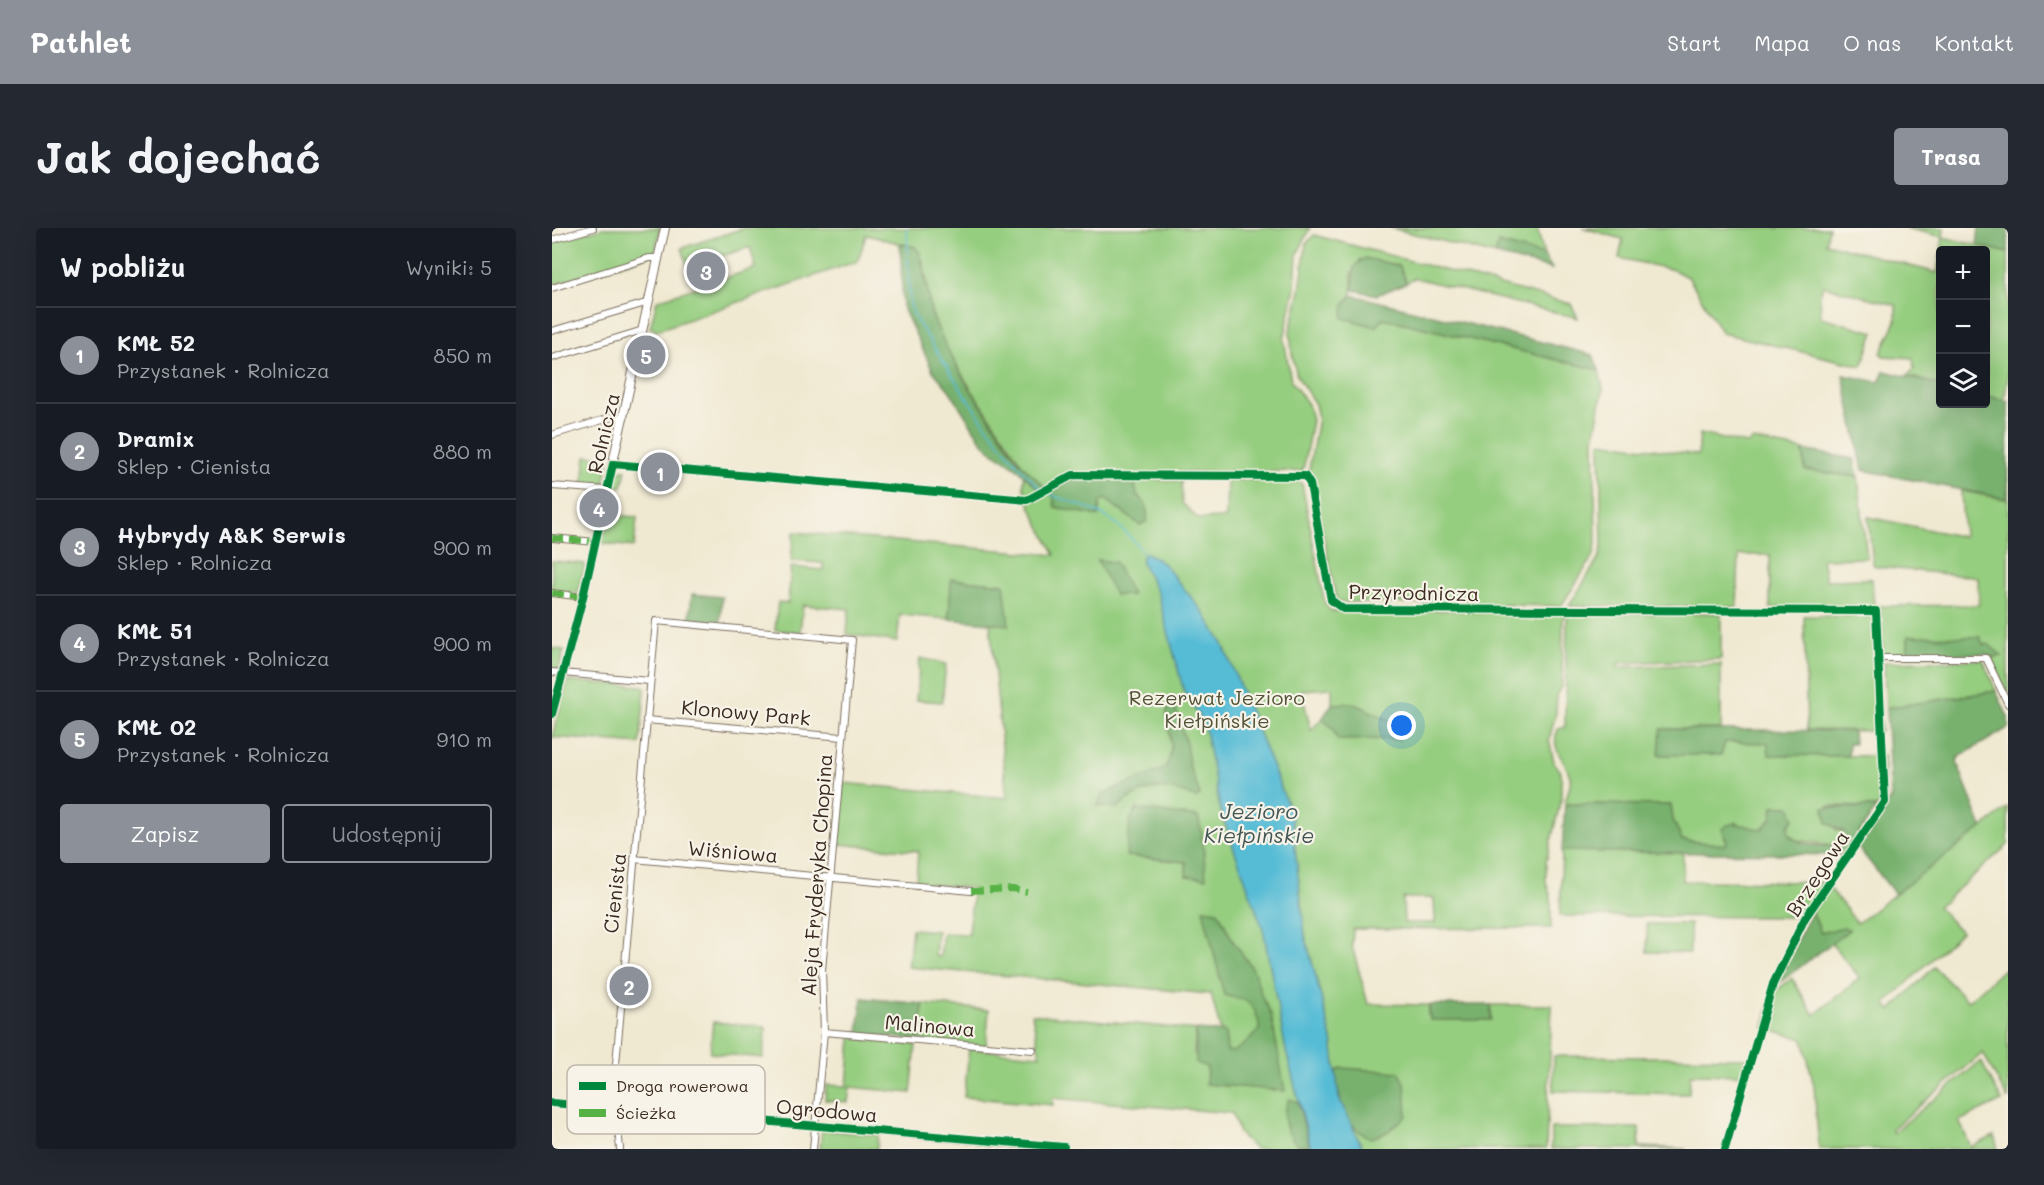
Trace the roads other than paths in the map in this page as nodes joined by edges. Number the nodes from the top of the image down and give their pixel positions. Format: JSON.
{"nodes":[{"id":1,"x":593,"y":228,"type":"edge"},
{"id":2,"x":665,"y":228,"type":"edge"},
{"id":3,"x":552,"y":240,"type":"edge"},
{"id":4,"x":658,"y":258,"type":"junction"},
{"id":5,"x":552,"y":288,"type":"edge"},
{"id":6,"x":649,"y":302,"type":"junction"},
{"id":7,"x":643,"y":330,"type":"junction"},
{"id":8,"x":552,"y":332,"type":"edge"},
{"id":9,"x":552,"y":358,"type":"edge"},
{"id":10,"x":624,"y":418,"type":"junction"},
{"id":11,"x":552,"y":435,"type":"edge"},
{"id":12,"x":613,"y":464,"type":"junction"},
{"id":13,"x":552,"y":486,"type":"edge"},
{"id":14,"x":607,"y":490,"type":"junction"},
{"id":15,"x":552,"y":538,"type":"edge"},
{"id":16,"x":596,"y":542,"type":"junction"},
{"id":17,"x":552,"y":593,"type":"edge"},
{"id":18,"x":583,"y":597,"type":"junction"},
{"id":19,"x":1876,"y":611,"type":"joint"},
{"id":20,"x":852,"y":640,"type":"joint"},
{"id":21,"x":1880,"y":658,"type":"junction"},
{"id":22,"x":552,"y":672,"type":"edge"},
{"id":23,"x":564,"y":673,"type":"junction"},
{"id":24,"x":649,"y":681,"type":"junction"},
{"id":25,"x":2008,"y":704,"type":"edge"},
{"id":26,"x":552,"y":714,"type":"edge"},
{"id":27,"x":646,"y":720,"type":"junction"},
{"id":28,"x":843,"y":737,"type":"junction"},
{"id":29,"x":634,"y":859,"type":"junction"},
{"id":30,"x":830,"y":876,"type":"junction"},
{"id":31,"x":971,"y":891,"type":"dead end"},
{"id":32,"x":824,"y":1032,"type":"junction"},
{"id":33,"x":1033,"y":1050,"type":"dead end"},
{"id":34,"x":617,"y":1065,"type":"edge"},
{"id":35,"x":552,"y":1102,"type":"edge"},
{"id":36,"x":567,"y":1103,"type":"edge"},
{"id":37,"x":765,"y":1121,"type":"edge"},
{"id":38,"x":815,"y":1125,"type":"junction"},
{"id":39,"x":618,"y":1134,"type":"edge"},
{"id":40,"x":1064,"y":1148,"type":"edge"},
{"id":41,"x":620,"y":1149,"type":"edge"},
{"id":42,"x":813,"y":1149,"type":"edge"},
{"id":43,"x":1725,"y":1149,"type":"edge"}],
"edges":[{"from":1,"to":3,"type":"street"},
{"from":2,"to":4,"type":"street","name":"Rolnicza"},
{"from":4,"to":5,"type":"street"},
{"from":4,"to":6,"type":"street","name":"Rolnicza"},
{"from":6,"to":7,"type":"street","name":"Rolnicza"},
{"from":6,"to":8,"type":"street"},
{"from":7,"to":9,"type":"street"},
{"from":7,"to":10,"type":"street","name":"Rolnicza"},
{"from":10,"to":11,"type":"street"},
{"from":10,"to":12,"type":"street","name":"Rolnicza"},
{"from":12,"to":14,"type":"street","name":"Rolnicza"},
{"from":12,"to":19,"type":"street","name":"Przyrodnicza"},
{"from":13,"to":14,"type":"street"},
{"from":14,"to":16,"type":"street","name":"Rolnicza"},
{"from":15,"to":16,"type":"street"},
{"from":16,"to":18,"type":"street","name":"Rolnicza"},
{"from":17,"to":18,"type":"street"},
{"from":18,"to":23,"type":"street","name":"Rolnicza"},
{"from":19,"to":21,"type":"street","name":"Brzegowa"},
{"from":20,"to":24,"type":"street","name":"Cienista"},
{"from":20,"to":28,"type":"street","name":"Aleja Fryderyka Chopina"},
{"from":21,"to":25,"type":"street"},
{"from":21,"to":43,"type":"street","name":"Brzegowa"},
{"from":22,"to":23,"type":"street"},
{"from":23,"to":24,"type":"street"},
{"from":23,"to":26,"type":"street","name":"Rolnicza"},
{"from":24,"to":27,"type":"street","name":"Cienista"},
{"from":27,"to":28,"type":"street","name":"Klonowy Park"},
{"from":27,"to":29,"type":"street","name":"Cienista"},
{"from":28,"to":30,"type":"street","name":"Aleja Fryderyka Chopina"},
{"from":29,"to":30,"type":"street","name":"Wiśniowa"},
{"from":29,"to":34,"type":"street","name":"Cienista"},
{"from":30,"to":31,"type":"street","name":"Wiśniowa"},
{"from":30,"to":32,"type":"street","name":"Aleja Fryderyka Chopina"},
{"from":32,"to":33,"type":"street","name":"Malinowa"},
{"from":32,"to":38,"type":"street","name":"Aleja Fryderyka Chopina"},
{"from":35,"to":36,"type":"street","name":"Ogrodowa"},
{"from":37,"to":38,"type":"street","name":"Ogrodowa"},
{"from":38,"to":40,"type":"street","name":"Ogrodowa"},
{"from":38,"to":42,"type":"street","name":"Aleja Fryderyka Chopina"},
{"from":39,"to":41,"type":"street","name":"Cienista"}]}
